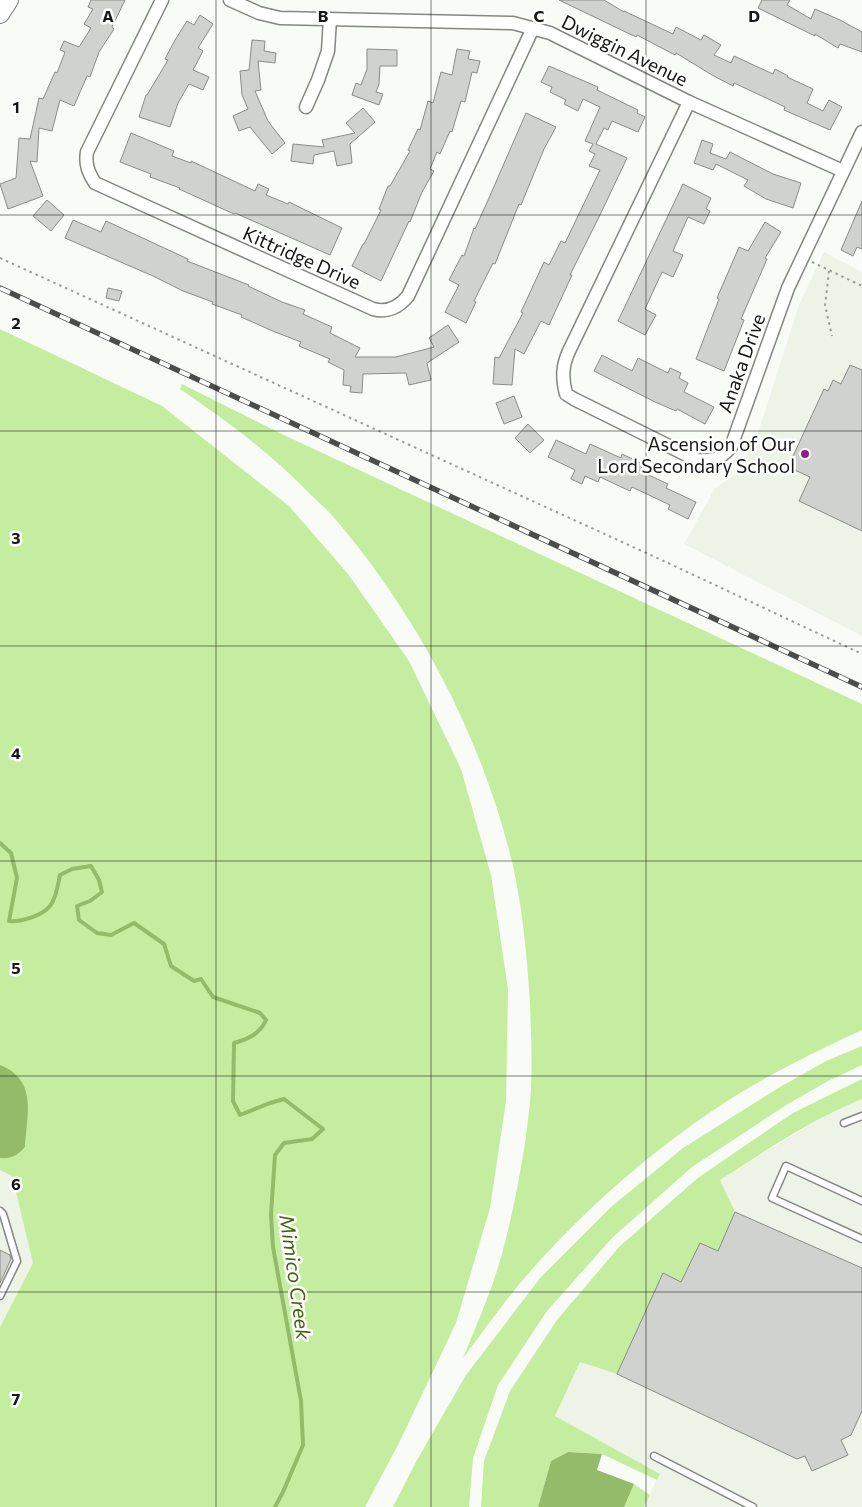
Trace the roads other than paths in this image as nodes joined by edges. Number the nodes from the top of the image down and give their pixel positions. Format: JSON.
{"nodes":[{"id":1,"x":9,"y":0,"type":"edge"},
{"id":2,"x":162,"y":0,"type":"edge"},
{"id":3,"x":230,"y":0,"type":"edge"},
{"id":4,"x":0,"y":14,"type":"edge"},
{"id":5,"x":330,"y":19,"type":"junction"},
{"id":6,"x":533,"y":28,"type":"junction"},
{"id":7,"x":689,"y":102,"type":"junction"},
{"id":8,"x":306,"y":107,"type":"dead end"},
{"id":9,"x":862,"y":132,"type":"edge"},
{"id":10,"x":843,"y":171,"type":"junction"},
{"id":11,"x":862,"y":1116,"type":"edge"},
{"id":12,"x":844,"y":1123,"type":"dead end"},
{"id":13,"x":862,"y":1201,"type":"edge"},
{"id":14,"x":0,"y":1211,"type":"edge"},
{"id":15,"x":862,"y":1238,"type":"edge"},
{"id":16,"x":0,"y":1296,"type":"edge"},
{"id":17,"x":654,"y":1456,"type":"dead end"},
{"id":18,"x":753,"y":1507,"type":"edge"}],
"edges":[{"from":1,"to":4,"type":"main road"},
{"from":2,"to":6,"type":"street","name":"Kittridge Drive"},
{"from":3,"to":5,"type":"street","name":"Dwiggin Avenue"},
{"from":5,"to":6,"type":"street","name":"Dwiggin Avenue"},
{"from":5,"to":8,"type":"street"},
{"from":6,"to":7,"type":"street","name":"Dwiggin Avenue"},
{"from":7,"to":10,"type":"street","name":"Dwiggin Avenue"},
{"from":7,"to":10,"type":"street","name":"Anaka Drive"},
{"from":9,"to":10,"type":"street","name":"Anaka Drive"},
{"from":11,"to":12,"type":"lane"},
{"from":13,"to":15,"type":"lane"},
{"from":14,"to":16,"type":"lane"},
{"from":17,"to":18,"type":"lane"}]}
